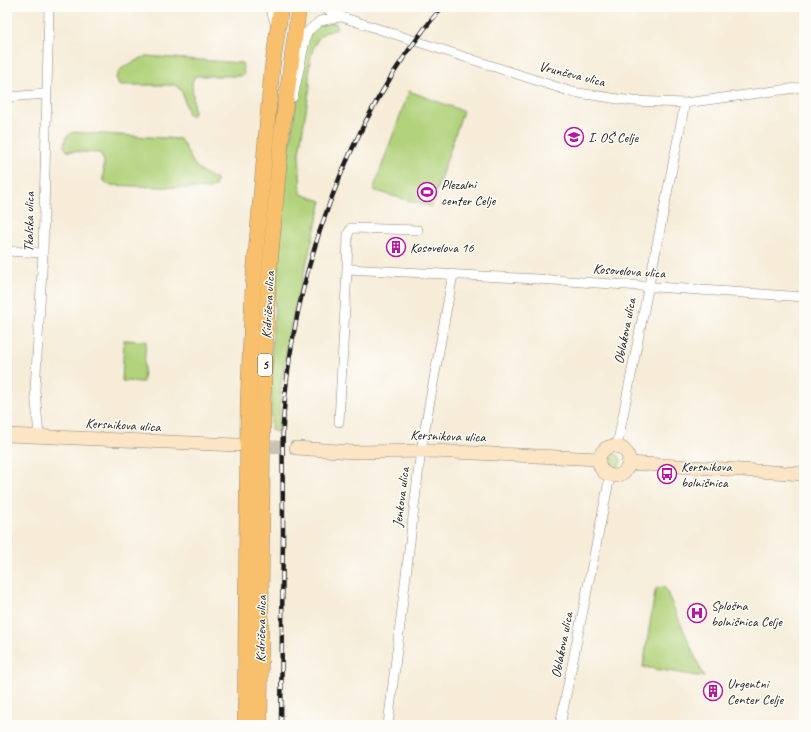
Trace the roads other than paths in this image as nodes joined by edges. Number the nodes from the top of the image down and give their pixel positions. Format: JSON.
{"nodes":[{"id":1,"x":49,"y":7,"type":"edge"},
{"id":2,"x":270,"y":7,"type":"edge"},
{"id":3,"x":281,"y":7,"type":"edge"},
{"id":4,"x":299,"y":7,"type":"edge"},
{"id":5,"x":322,"y":7,"type":"edge"},
{"id":6,"x":342,"y":17,"type":"junction"},
{"id":7,"x":276,"y":43,"type":"junction"},
{"id":8,"x":804,"y":87,"type":"edge"},
{"id":9,"x":46,"y":94,"type":"junction"},
{"id":10,"x":7,"y":97,"type":"edge"},
{"id":11,"x":685,"y":103,"type":"junction"},
{"id":12,"x":282,"y":129,"type":"junction"},
{"id":13,"x":418,"y":230,"type":"dead end"},
{"id":14,"x":7,"y":251,"type":"edge"},
{"id":15,"x":43,"y":252,"type":"junction"},
{"id":16,"x":347,"y":269,"type":"junction"},
{"id":17,"x":453,"y":274,"type":"junction"},
{"id":18,"x":648,"y":286,"type":"junction"},
{"id":19,"x":804,"y":297,"type":"edge"},
{"id":20,"x":339,"y":422,"type":"dead end"},
{"id":21,"x":7,"y":436,"type":"edge"},
{"id":22,"x":39,"y":437,"type":"junction"},
{"id":23,"x":238,"y":445,"type":"tunnel mouth"},
{"id":24,"x":617,"y":446,"type":"junction"},
{"id":25,"x":296,"y":448,"type":"tunnel mouth"},
{"id":26,"x":421,"y":450,"type":"junction"},
{"id":27,"x":599,"y":459,"type":"junction"},
{"id":28,"x":628,"y":463,"type":"junction"},
{"id":29,"x":804,"y":474,"type":"edge"},
{"id":30,"x":610,"y":476,"type":"junction"},
{"id":31,"x":245,"y":725,"type":"edge"},
{"id":32,"x":260,"y":725,"type":"edge"},
{"id":33,"x":388,"y":725,"type":"edge"},
{"id":34,"x":560,"y":725,"type":"edge"}],
"edges":[{"from":1,"to":9,"type":"street","name":"Tkalska ulica"},
{"from":2,"to":7,"type":"street"},
{"from":3,"to":7,"type":"main road","name":"Kidričeva ulica","number":"5"},
{"from":4,"to":12,"type":"main road","name":"Kidričeva ulica","number":"5"},
{"from":5,"to":6,"type":"street","name":"Vrunčeva ulica"},
{"from":6,"to":11,"type":"street","name":"Vrunčeva ulica"},
{"from":6,"to":12,"type":"street","name":"Vrunčeva ulica"},
{"from":7,"to":31,"type":"main road","name":"Kidričeva ulica","number":"5"},
{"from":8,"to":11,"type":"street","name":"Vrunčeva ulica"},
{"from":9,"to":10,"type":"street"},
{"from":9,"to":15,"type":"street","name":"Tkalska ulica"},
{"from":11,"to":18,"type":"street","name":"Oblakova ulica"},
{"from":12,"to":32,"type":"main road","name":"Kidričeva ulica","number":"5"},
{"from":13,"to":16,"type":"street"},
{"from":14,"to":15,"type":"street"},
{"from":15,"to":22,"type":"street","name":"Tkalska ulica"},
{"from":16,"to":17,"type":"street","name":"Kosovelova ulica"},
{"from":16,"to":20,"type":"street"},
{"from":17,"to":18,"type":"street","name":"Kosovelova ulica"},
{"from":17,"to":26,"type":"street","name":"Jenkova ulica"},
{"from":18,"to":19,"type":"street","name":"Kosovelova ulica"},
{"from":18,"to":24,"type":"street","name":"Oblakova ulica"},
{"from":21,"to":22,"type":"street","name":"Kersnikova ulica"},
{"from":22,"to":23,"type":"street","name":"Kersnikova ulica"},
{"from":24,"to":27,"type":"street"},
{"from":24,"to":28,"type":"street"},
{"from":25,"to":26,"type":"street","name":"Kersnikova ulica"},
{"from":26,"to":27,"type":"street","name":"Kersnikova ulica"},
{"from":26,"to":33,"type":"street","name":"Jenkova ulica"},
{"from":27,"to":30,"type":"street"},
{"from":28,"to":29,"type":"street"},
{"from":28,"to":30,"type":"street"},
{"from":30,"to":34,"type":"street","name":"Oblakova ulica"}]}
